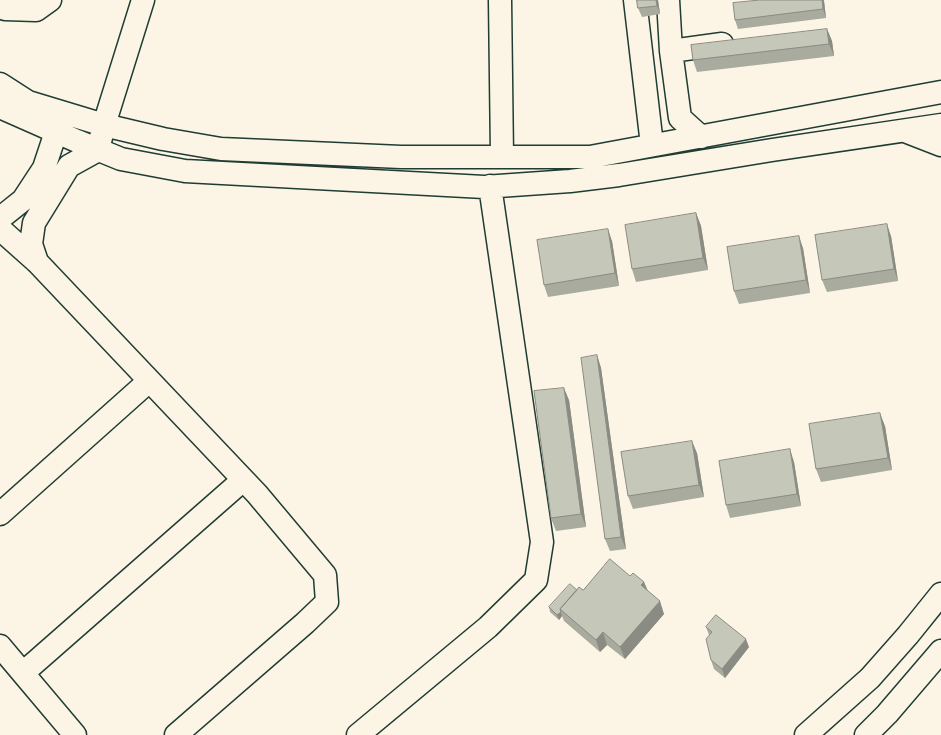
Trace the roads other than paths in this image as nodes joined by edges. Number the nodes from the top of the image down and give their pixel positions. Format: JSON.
{"nodes":[{"id":1,"x":50,"y":0,"type":"edge"},
{"id":2,"x":143,"y":0,"type":"edge"},
{"id":3,"x":500,"y":0,"type":"edge"},
{"id":4,"x":636,"y":0,"type":"edge"},
{"id":5,"x":668,"y":0,"type":"edge"},
{"id":6,"x":0,"y":6,"type":"edge"},
{"id":7,"x":742,"y":42,"type":"edge"},
{"id":8,"x":671,"y":51,"type":"junction"},
{"id":9,"x":0,"y":84,"type":"edge"},
{"id":10,"x":938,"y":91,"type":"edge"},
{"id":11,"x":0,"y":107,"type":"edge"},
{"id":12,"x":104,"y":125,"type":"junction"},
{"id":13,"x":941,"y":125,"type":"edge"},
{"id":14,"x":904,"y":131,"type":"junction"},
{"id":15,"x":56,"y":132,"type":"junction"},
{"id":16,"x":701,"y":137,"type":"junction"},
{"id":17,"x":652,"y":145,"type":"junction"},
{"id":18,"x":941,"y":145,"type":"edge"},
{"id":19,"x":98,"y":150,"type":"junction"},
{"id":20,"x":502,"y":156,"type":"junction"},
{"id":21,"x":490,"y":186,"type":"junction"},
{"id":22,"x":0,"y":216,"type":"edge"},
{"id":23,"x":0,"y":230,"type":"edge"},
{"id":24,"x":37,"y":262,"type":"junction"},
{"id":25,"x":149,"y":381,"type":"junction"},
{"id":26,"x":243,"y":480,"type":"junction"},
{"id":27,"x":0,"y":514,"type":"edge"},
{"id":28,"x":941,"y":594,"type":"edge"},
{"id":29,"x":0,"y":646,"type":"edge"},
{"id":30,"x":941,"y":651,"type":"edge"},
{"id":31,"x":22,"y":673,"type":"junction"},
{"id":32,"x":75,"y":735,"type":"edge"},
{"id":33,"x":176,"y":735,"type":"edge"},
{"id":34,"x":358,"y":735,"type":"edge"},
{"id":35,"x":806,"y":735,"type":"edge"},
{"id":36,"x":866,"y":735,"type":"edge"}],
"edges":[{"from":1,"to":6,"type":"street"},
{"from":2,"to":12,"type":"street"},
{"from":3,"to":20,"type":"street"},
{"from":4,"to":17,"type":"street"},
{"from":5,"to":8,"type":"street"},
{"from":7,"to":8,"type":"street"},
{"from":8,"to":16,"type":"street"},
{"from":9,"to":12,"type":"street"},
{"from":10,"to":16,"type":"street"},
{"from":11,"to":15,"type":"street"},
{"from":12,"to":19,"type":"street"},
{"from":12,"to":20,"type":"street"},
{"from":13,"to":14,"type":"street"},
{"from":14,"to":18,"type":"street"},
{"from":14,"to":21,"type":"street"},
{"from":15,"to":19,"type":"street"},
{"from":15,"to":22,"type":"street"},
{"from":16,"to":17,"type":"street"},
{"from":17,"to":20,"type":"street"},
{"from":19,"to":21,"type":"street"},
{"from":19,"to":24,"type":"street"},
{"from":21,"to":34,"type":"street"},
{"from":23,"to":24,"type":"street"},
{"from":24,"to":25,"type":"street"},
{"from":25,"to":26,"type":"street"},
{"from":25,"to":27,"type":"street"},
{"from":26,"to":31,"type":"street"},
{"from":26,"to":33,"type":"street"},
{"from":28,"to":35,"type":"street"},
{"from":29,"to":31,"type":"street"},
{"from":30,"to":36,"type":"street"},
{"from":31,"to":32,"type":"street"}]}
